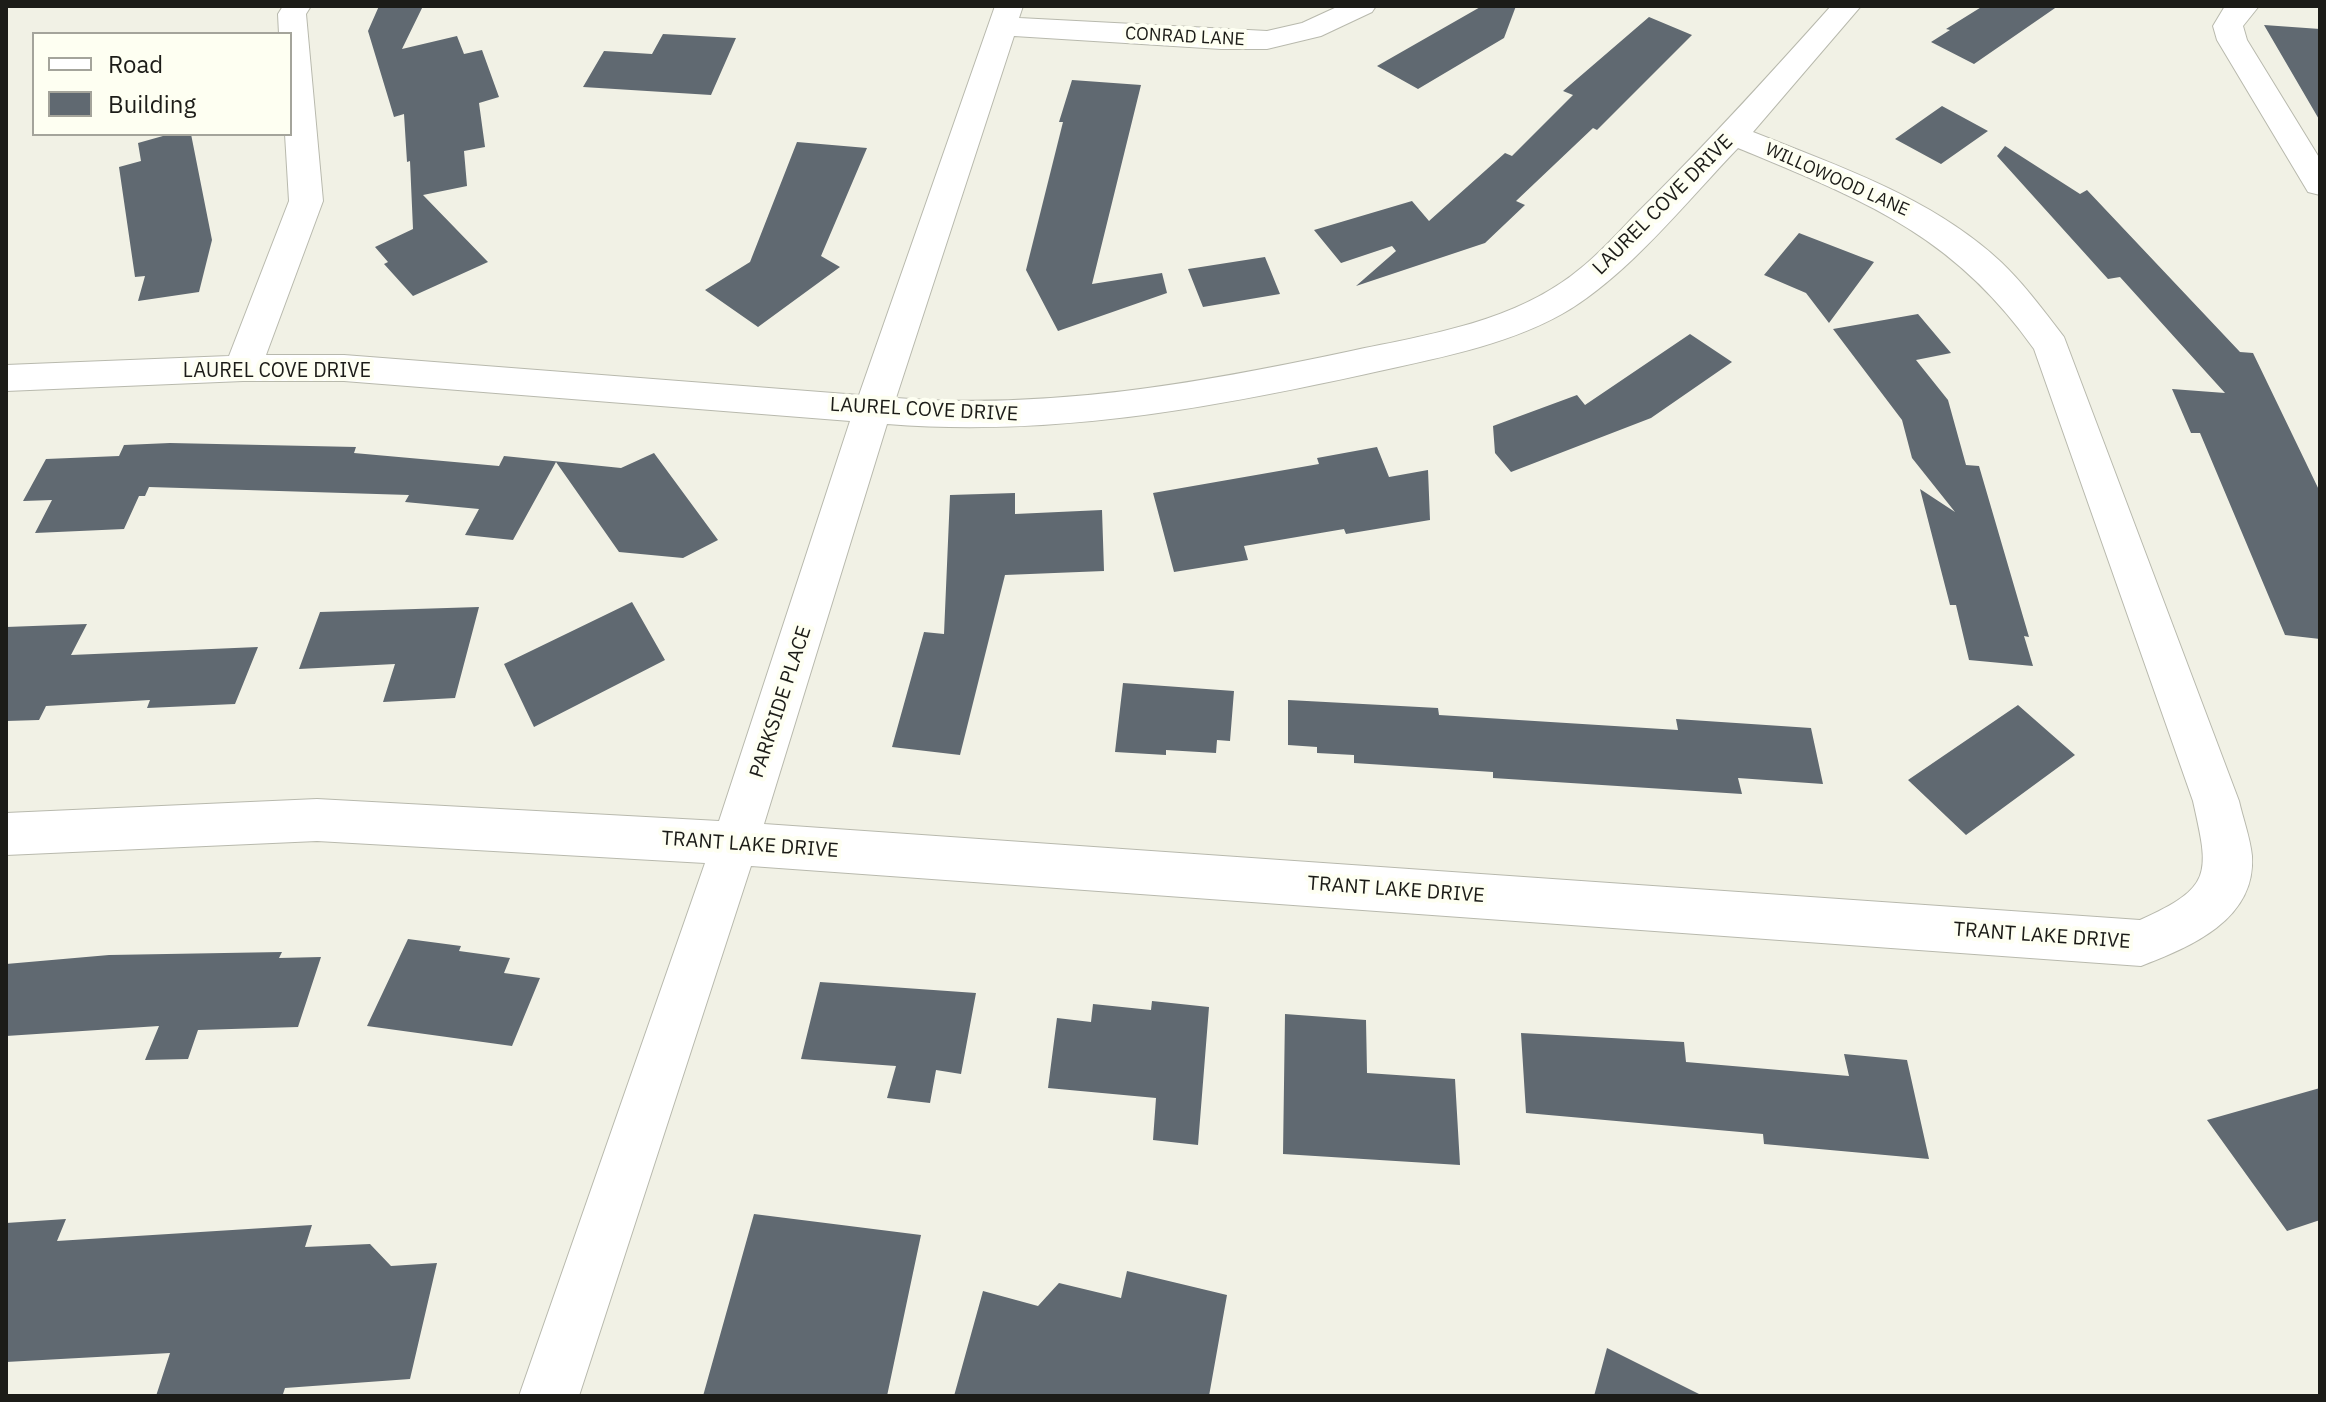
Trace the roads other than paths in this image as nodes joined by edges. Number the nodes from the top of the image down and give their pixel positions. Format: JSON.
{"nodes":[{"id":1,"x":297,"y":6,"type":"edge"},
{"id":2,"x":1362,"y":6,"type":"edge"},
{"id":3,"x":1847,"y":6,"type":"edge"},
{"id":4,"x":2245,"y":6,"type":"edge"},
{"id":5,"x":1006,"y":16,"type":"edge"},
{"id":6,"x":1733,"y":135,"type":"junction"},
{"id":7,"x":2320,"y":185,"type":"edge"},
{"id":8,"x":243,"y":368,"type":"junction"},
{"id":9,"x":2061,"y":372,"type":"joint"},
{"id":10,"x":6,"y":378,"type":"edge"},
{"id":11,"x":873,"y":410,"type":"junction"},
{"id":12,"x":6,"y":834,"type":"edge"},
{"id":13,"x":735,"y":843,"type":"junction"},
{"id":14,"x":549,"y":1396,"type":"edge"}],
"edges":[{"from":1,"to":8,"type":"street"},
{"from":2,"to":5,"type":"street","name":"CONRAD LANE"},
{"from":3,"to":6,"type":"street","name":"LAUREL COVE DRIVE"},
{"from":4,"to":7,"type":"street"},
{"from":5,"to":11,"type":"street","name":"PARKSIDE PLACE"},
{"from":6,"to":9,"type":"street","name":"WILLOWOOD LANE"},
{"from":6,"to":11,"type":"street","name":"LAUREL COVE DRIVE"},
{"from":8,"to":10,"type":"street","name":"LAUREL COVE DRIVE"},
{"from":8,"to":11,"type":"street","name":"LAUREL COVE DRIVE"},
{"from":9,"to":13,"type":"street","name":"TRANT LAKE DRIVE"},
{"from":11,"to":13,"type":"street","name":"PARKSIDE PLACE"},
{"from":12,"to":13,"type":"street","name":"TRANT LAKE DRIVE"},
{"from":13,"to":14,"type":"street","name":"PARKSIDE PLACE"}]}
